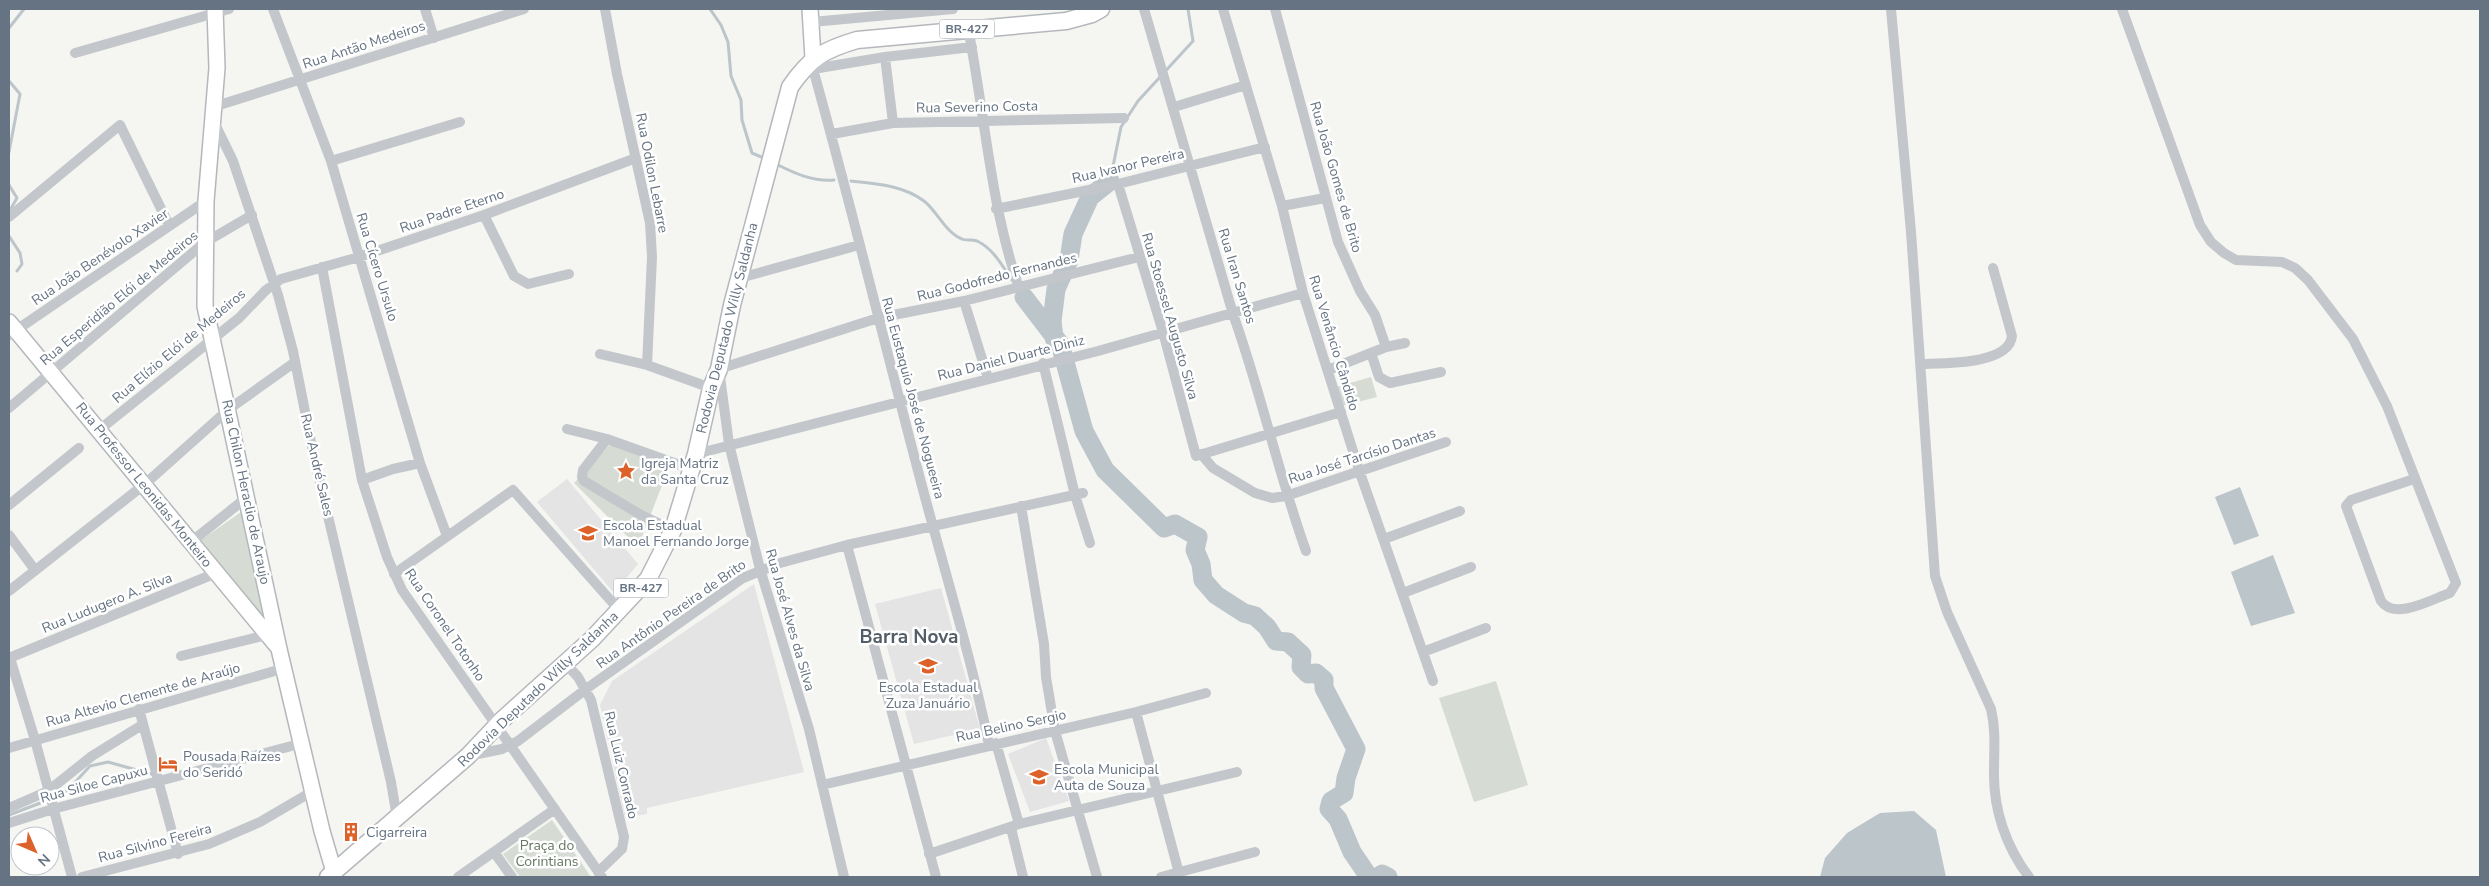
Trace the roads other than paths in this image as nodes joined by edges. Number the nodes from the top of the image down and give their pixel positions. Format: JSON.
{"nodes":[{"id":1,"x":273,"y":9,"type":"edge"},
{"id":2,"x":424,"y":9,"type":"edge"},
{"id":3,"x":524,"y":9,"type":"edge"},
{"id":4,"x":605,"y":9,"type":"edge"},
{"id":5,"x":953,"y":9,"type":"edge"},
{"id":6,"x":1101,"y":9,"type":"edge"},
{"id":7,"x":1144,"y":9,"type":"edge"},
{"id":8,"x":1223,"y":9,"type":"edge"},
{"id":9,"x":1275,"y":9,"type":"edge"},
{"id":10,"x":1891,"y":9,"type":"edge"},
{"id":11,"x":2122,"y":9,"type":"edge"},
{"id":12,"x":220,"y":10,"type":"edge"},
{"id":13,"x":811,"y":15,"type":"edge"},
{"id":14,"x":968,"y":28,"type":"junction"},
{"id":15,"x":434,"y":38,"type":"junction"},
{"id":16,"x":972,"y":47,"type":"junction"},
{"id":17,"x":76,"y":53,"type":"dead end"},
{"id":18,"x":885,"y":57,"type":"junction"},
{"id":19,"x":813,"y":63,"type":"junction"},
{"id":20,"x":301,"y":80,"type":"junction"},
{"id":21,"x":1246,"y":85,"type":"junction"},
{"id":22,"x":1174,"y":107,"type":"junction"},
{"id":23,"x":212,"y":113,"type":"junction"},
{"id":24,"x":1124,"y":118,"type":"dead end"},
{"id":25,"x":982,"y":120,"type":"junction"},
{"id":26,"x":460,"y":122,"type":"dead end"},
{"id":27,"x":893,"y":123,"type":"junction"},
{"id":28,"x":832,"y":134,"type":"junction"},
{"id":29,"x":1265,"y":147,"type":"junction"},
{"id":30,"x":636,"y":158,"type":"junction"},
{"id":31,"x":331,"y":161,"type":"junction"},
{"id":32,"x":1190,"y":166,"type":"junction"},
{"id":33,"x":1118,"y":184,"type":"junction"},
{"id":34,"x":1325,"y":198,"type":"junction"},
{"id":35,"x":206,"y":201,"type":"junction"},
{"id":36,"x":1282,"y":206,"type":"junction"},
{"id":37,"x":996,"y":209,"type":"junction"},
{"id":38,"x":484,"y":214,"type":"junction"},
{"id":39,"x":252,"y":215,"type":"junction"},
{"id":40,"x":9,"y":218,"type":"edge"},
{"id":41,"x":169,"y":225,"type":"junction"},
{"id":42,"x":204,"y":243,"type":"junction"},
{"id":43,"x":859,"y":245,"type":"junction"},
{"id":44,"x":360,"y":257,"type":"junction"},
{"id":45,"x":1139,"y":257,"type":"junction"},
{"id":46,"x":322,"y":267,"type":"junction"},
{"id":47,"x":1993,"y":268,"type":"dead end"},
{"id":48,"x":569,"y":274,"type":"dead end"},
{"id":49,"x":740,"y":278,"type":"junction"},
{"id":50,"x":274,"y":282,"type":"junction"},
{"id":51,"x":1018,"y":286,"type":"junction"},
{"id":52,"x":1303,"y":293,"type":"junction"},
{"id":53,"x":964,"y":301,"type":"junction"},
{"id":54,"x":1233,"y":314,"type":"junction"},
{"id":55,"x":878,"y":318,"type":"junction"},
{"id":56,"x":11,"y":329,"type":"edge"},
{"id":57,"x":1162,"y":332,"type":"junction"},
{"id":58,"x":211,"y":339,"type":"junction"},
{"id":59,"x":1405,"y":343,"type":"dead end"},
{"id":60,"x":1386,"y":347,"type":"junction"},
{"id":61,"x":1371,"y":353,"type":"junction"},
{"id":62,"x":600,"y":354,"type":"dead end"},
{"id":63,"x":295,"y":362,"type":"junction"},
{"id":64,"x":1043,"y":363,"type":"junction"},
{"id":65,"x":1921,"y":364,"type":"junction"},
{"id":66,"x":647,"y":366,"type":"junction"},
{"id":67,"x":719,"y":369,"type":"junction"},
{"id":68,"x":1328,"y":370,"type":"junction"},
{"id":69,"x":52,"y":372,"type":"junction"},
{"id":70,"x":1442,"y":372,"type":"dead end"},
{"id":71,"x":988,"y":378,"type":"junction"},
{"id":72,"x":711,"y":388,"type":"junction"},
{"id":73,"x":900,"y":401,"type":"junction"},
{"id":74,"x":9,"y":408,"type":"edge"},
{"id":75,"x":229,"y":409,"type":"junction"},
{"id":76,"x":1341,"y":412,"type":"junction"},
{"id":77,"x":567,"y":429,"type":"dead end"},
{"id":78,"x":99,"y":430,"type":"junction"},
{"id":79,"x":1269,"y":436,"type":"junction"},
{"id":80,"x":606,"y":439,"type":"junction"},
{"id":81,"x":1446,"y":442,"type":"dead end"},
{"id":82,"x":729,"y":444,"type":"junction"},
{"id":83,"x":79,"y":448,"type":"dead end"},
{"id":84,"x":1198,"y":455,"type":"junction"},
{"id":85,"x":694,"y":462,"type":"junction"},
{"id":86,"x":420,"y":463,"type":"junction"},
{"id":87,"x":1359,"y":470,"type":"junction"},
{"id":88,"x":2414,"y":478,"type":"junction"},
{"id":89,"x":362,"y":480,"type":"junction"},
{"id":90,"x":145,"y":484,"type":"junction"},
{"id":91,"x":1079,"y":494,"type":"junction"},
{"id":92,"x":1286,"y":496,"type":"junction"},
{"id":93,"x":246,"y":498,"type":"junction"},
{"id":94,"x":9,"y":506,"type":"edge"},
{"id":95,"x":1021,"y":506,"type":"junction"},
{"id":96,"x":1460,"y":510,"type":"dead end"},
{"id":97,"x":933,"y":526,"type":"junction"},
{"id":98,"x":673,"y":530,"type":"junction"},
{"id":99,"x":9,"y":535,"type":"edge"},
{"id":100,"x":447,"y":536,"type":"junction"},
{"id":101,"x":1384,"y":539,"type":"junction"},
{"id":102,"x":191,"y":542,"type":"junction"},
{"id":103,"x":1090,"y":543,"type":"dead end"},
{"id":104,"x":847,"y":545,"type":"junction"},
{"id":105,"x":1306,"y":551,"type":"dead end"},
{"id":106,"x":1471,"y":567,"type":"dead end"},
{"id":107,"x":760,"y":569,"type":"junction"},
{"id":108,"x":35,"y":570,"type":"junction"},
{"id":109,"x":216,"y":573,"type":"junction"},
{"id":110,"x":394,"y":574,"type":"junction"},
{"id":111,"x":9,"y":592,"type":"edge"},
{"id":112,"x":1403,"y":593,"type":"junction"},
{"id":113,"x":620,"y":611,"type":"junction"},
{"id":114,"x":1486,"y":628,"type":"dead end"},
{"id":115,"x":267,"y":635,"type":"junction"},
{"id":116,"x":279,"y":649,"type":"junction"},
{"id":117,"x":1423,"y":652,"type":"junction"},
{"id":118,"x":181,"y":656,"type":"dead end"},
{"id":119,"x":10,"y":658,"type":"edge"},
{"id":120,"x":565,"y":663,"type":"junction"},
{"id":121,"x":284,"y":668,"type":"junction"},
{"id":122,"x":1433,"y":681,"type":"dead end"},
{"id":123,"x":586,"y":689,"type":"junction"},
{"id":124,"x":1206,"y":693,"type":"dead end"},
{"id":125,"x":139,"y":710,"type":"junction"},
{"id":126,"x":1136,"y":712,"type":"junction"},
{"id":127,"x":142,"y":725,"type":"junction"},
{"id":128,"x":496,"y":725,"type":"junction"},
{"id":129,"x":1055,"y":731,"type":"junction"},
{"id":130,"x":35,"y":740,"type":"junction"},
{"id":131,"x":303,"y":743,"type":"junction"},
{"id":132,"x":992,"y":744,"type":"junction"},
{"id":133,"x":510,"y":745,"type":"junction"},
{"id":134,"x":9,"y":748,"type":"edge"},
{"id":135,"x":468,"y":756,"type":"junction"},
{"id":136,"x":905,"y":764,"type":"junction"},
{"id":137,"x":1238,"y":772,"type":"dead end"},
{"id":138,"x":159,"y":781,"type":"junction"},
{"id":139,"x":822,"y":785,"type":"junction"},
{"id":140,"x":48,"y":791,"type":"junction"},
{"id":141,"x":313,"y":791,"type":"junction"},
{"id":142,"x":1157,"y":791,"type":"junction"},
{"id":143,"x":9,"y":808,"type":"edge"},
{"id":144,"x":53,"y":809,"type":"junction"},
{"id":145,"x":555,"y":809,"type":"junction"},
{"id":146,"x":1078,"y":810,"type":"junction"},
{"id":147,"x":397,"y":818,"type":"junction"},
{"id":148,"x":9,"y":823,"type":"edge"},
{"id":149,"x":1015,"y":826,"type":"junction"},
{"id":150,"x":494,"y":852,"type":"junction"},
{"id":151,"x":1256,"y":852,"type":"dead end"},
{"id":152,"x":178,"y":854,"type":"junction"},
{"id":153,"x":929,"y":854,"type":"junction"},
{"id":154,"x":331,"y":875,"type":"edge"},
{"id":155,"x":600,"y":875,"type":"edge"},
{"id":156,"x":1179,"y":875,"type":"edge"},
{"id":157,"x":72,"y":877,"type":"edge"},
{"id":158,"x":82,"y":877,"type":"edge"},
{"id":159,"x":458,"y":877,"type":"edge"},
{"id":160,"x":512,"y":877,"type":"edge"},
{"id":161,"x":844,"y":877,"type":"edge"},
{"id":162,"x":936,"y":877,"type":"edge"},
{"id":163,"x":1023,"y":877,"type":"edge"},
{"id":164,"x":1097,"y":877,"type":"edge"},
{"id":165,"x":1161,"y":877,"type":"edge"},
{"id":166,"x":2029,"y":877,"type":"edge"}],
"edges":[{"from":1,"to":20,"type":"street","name":"Rua Cícero Ursulo"},
{"from":2,"to":15,"type":"street"},
{"from":3,"to":15,"type":"street","name":"Rua Antão Medeiros"},
{"from":4,"to":30,"type":"street","name":"Rua Odilon Lebarre"},
{"from":5,"to":13,"type":"street"},
{"from":6,"to":14,"type":"main road","name":"Rodovia Deputado Willy Saldanha","number":"BR-427"},
{"from":7,"to":22,"type":"street","name":"Rua Iran Santos"},
{"from":8,"to":21,"type":"street","name":"Rua Venâncio Cândido"},
{"from":9,"to":34,"type":"street","name":"Rua João Gomes de Brito"},
{"from":10,"to":65,"type":"street"},
{"from":11,"to":88,"type":"street"},
{"from":12,"to":17,"type":"street"},
{"from":12,"to":23,"type":"street"},
{"from":13,"to":19,"type":"street"},
{"from":14,"to":16,"type":"street"},
{"from":14,"to":19,"type":"main road","name":"Rodovia Deputado Willy Saldanha","number":"BR-427"},
{"from":15,"to":20,"type":"street","name":"Rua Antão Medeiros"},
{"from":16,"to":18,"type":"street"},
{"from":16,"to":25,"type":"street"},
{"from":18,"to":19,"type":"street"},
{"from":18,"to":27,"type":"street"},
{"from":19,"to":28,"type":"street","name":"Rua Eustaquio José de Nogueeira"},
{"from":19,"to":49,"type":"main road","name":"Rodovia Deputado Willy Saldanha","number":"BR-427"},
{"from":20,"to":23,"type":"street","name":"Rua Antão Medeiros"},
{"from":20,"to":31,"type":"street","name":"Rua Cícero Ursulo"},
{"from":21,"to":22,"type":"street"},
{"from":21,"to":29,"type":"street","name":"Rua Venâncio Cândido"},
{"from":22,"to":32,"type":"street","name":"Rua Iran Santos"},
{"from":23,"to":35,"type":"street","name":"Rua Chilon Heraclio de Araujo"},
{"from":23,"to":39,"type":"street","name":"Rua André Sales"},
{"from":24,"to":25,"type":"street","name":"Rua Severino Costa"},
{"from":25,"to":27,"type":"street","name":"Rua Severino Costa"},
{"from":25,"to":37,"type":"street"},
{"from":26,"to":31,"type":"street"},
{"from":27,"to":28,"type":"street","name":"Rua Severino Costa"},
{"from":28,"to":43,"type":"street","name":"Rua Eustaquio José de Nogueeira"},
{"from":29,"to":32,"type":"street","name":"Rua Ivanor Pereira"},
{"from":29,"to":36,"type":"street","name":"Rua Venâncio Cândido"},
{"from":30,"to":38,"type":"street","name":"Rua Padre Eterno"},
{"from":30,"to":66,"type":"street","name":"Rua Odilon Lebarre"},
{"from":31,"to":44,"type":"street","name":"Rua Cícero Ursulo"},
{"from":32,"to":33,"type":"street","name":"Rua Ivanor Pereira"},
{"from":32,"to":54,"type":"street","name":"Rua Iran Santos"},
{"from":33,"to":37,"type":"street","name":"Rua Ivanor Pereira"},
{"from":33,"to":45,"type":"street","name":"Rua Stoessel Augusto Silva"},
{"from":34,"to":36,"type":"street"},
{"from":34,"to":60,"type":"street","name":"Rua João Gomes de Brito"},
{"from":35,"to":41,"type":"street","name":"Rua João Benévolo Xavier"},
{"from":35,"to":42,"type":"street","name":"Rua Chilon Heraclio de Araujo"},
{"from":36,"to":52,"type":"street","name":"Rua Venâncio Cândido"},
{"from":37,"to":51,"type":"street"},
{"from":38,"to":44,"type":"street","name":"Rua Padre Eterno"},
{"from":38,"to":48,"type":"street"},
{"from":39,"to":42,"type":"street","name":"Rua Esperidião Elói de Medeiros"},
{"from":39,"to":50,"type":"street","name":"Rua André Sales"},
{"from":40,"to":41,"type":"street"},
{"from":41,"to":56,"type":"street","name":"Rua João Benévolo Xavier"},
{"from":42,"to":58,"type":"street","name":"Rua Chilon Heraclio de Araujo"},
{"from":42,"to":69,"type":"street","name":"Rua Esperidião Elói de Medeiros"},
{"from":43,"to":49,"type":"street"},
{"from":43,"to":55,"type":"street","name":"Rua Eustaquio José de Nogueeira"},
{"from":44,"to":46,"type":"street","name":"Rua Padre Eterno"},
{"from":44,"to":86,"type":"street","name":"Rua Cícero Ursulo"},
{"from":45,"to":51,"type":"street","name":"Rua Godofredo Fernandes"},
{"from":45,"to":57,"type":"street","name":"Rua Stoessel Augusto Silva"},
{"from":46,"to":50,"type":"street","name":"Rua Padre Eterno"},
{"from":46,"to":89,"type":"street","name":"Rua Coronel Totonho"},
{"from":47,"to":65,"type":"street"},
{"from":49,"to":67,"type":"main road","name":"Rodovia Deputado Willy Saldanha","number":"BR-427"},
{"from":50,"to":58,"type":"street","name":"Rua Elízio Elói de Medeiros"},
{"from":50,"to":63,"type":"street","name":"Rua André Sales"},
{"from":51,"to":53,"type":"street","name":"Rua Godofredo Fernandes"},
{"from":52,"to":54,"type":"street","name":"Rua Daniel Duarte Diniz"},
{"from":52,"to":68,"type":"street","name":"Rua Venâncio Cândido"},
{"from":53,"to":55,"type":"street","name":"Rua Godofredo Fernandes"},
{"from":53,"to":71,"type":"street"},
{"from":54,"to":57,"type":"street","name":"Rua Daniel Duarte Diniz"},
{"from":54,"to":79,"type":"street","name":"Rua Iran Santos"},
{"from":55,"to":67,"type":"street","name":"Rua Godofredo Fernandes"},
{"from":55,"to":73,"type":"street","name":"Rua Eustaquio José de Nogueeira"},
{"from":56,"to":69,"type":"street","name":"Rua Professor Leonidas Monteiro"},
{"from":57,"to":64,"type":"street","name":"Rua Daniel Duarte Diniz"},
{"from":57,"to":84,"type":"street","name":"Rua Stoessel Augusto Silva"},
{"from":58,"to":75,"type":"street","name":"Rua Chilon Heraclio de Araujo"},
{"from":58,"to":78,"type":"street","name":"Rua Elízio Elói de Medeiros"},
{"from":59,"to":60,"type":"street"},
{"from":60,"to":61,"type":"street"},
{"from":61,"to":68,"type":"street"},
{"from":61,"to":70,"type":"street"},
{"from":62,"to":66,"type":"street"},
{"from":63,"to":75,"type":"street"},
{"from":63,"to":147,"type":"street","name":"Rua André Sales"},
{"from":64,"to":71,"type":"street","name":"Rua Daniel Duarte Diniz"},
{"from":64,"to":91,"type":"street"},
{"from":65,"to":166,"type":"street"},
{"from":66,"to":72,"type":"street"},
{"from":67,"to":72,"type":"main road","name":"Rodovia Deputado Willy Saldanha","number":"BR-427"},
{"from":67,"to":82,"type":"street","name":"Rua José Alves da Silva"},
{"from":68,"to":76,"type":"street","name":"Rua Venâncio Cândido"},
{"from":69,"to":74,"type":"street","name":"Rua Esperidião Elói de Medeiros"},
{"from":69,"to":78,"type":"street","name":"Rua Professor Leonidas Monteiro"},
{"from":71,"to":73,"type":"street","name":"Rua Daniel Duarte Diniz"},
{"from":72,"to":85,"type":"main road","name":"Rodovia Deputado Willy Saldanha","number":"BR-427"},
{"from":73,"to":82,"type":"street","name":"Rua Daniel Duarte Diniz"},
{"from":73,"to":97,"type":"street","name":"Rua Eustaquio José de Nogueeira"},
{"from":75,"to":90,"type":"street"},
{"from":75,"to":93,"type":"street","name":"Rua Chilon Heraclio de Araujo"},
{"from":76,"to":79,"type":"street"},
{"from":76,"to":87,"type":"street","name":"Rua Venâncio Cândido"},
{"from":77,"to":80,"type":"street"},
{"from":78,"to":90,"type":"street","name":"Rua Professor Leonidas Monteiro"},
{"from":79,"to":84,"type":"street"},
{"from":79,"to":92,"type":"street","name":"Rua Iran Santos"},
{"from":80,"to":85,"type":"street"},
{"from":80,"to":98,"type":"street"},
{"from":81,"to":87,"type":"street","name":"Rua José Tarcísio Dantas"},
{"from":82,"to":85,"type":"street","name":"Rua Daniel Duarte Diniz"},
{"from":82,"to":107,"type":"street","name":"Rua José Alves da Silva"},
{"from":83,"to":94,"type":"street"},
{"from":84,"to":92,"type":"street"},
{"from":85,"to":98,"type":"main road","name":"Rodovia Deputado Willy Saldanha","number":"BR-427"},
{"from":86,"to":89,"type":"street"},
{"from":86,"to":100,"type":"street","name":"Rua Cícero Ursulo"},
{"from":87,"to":92,"type":"street","name":"Rua José Tarcísio Dantas"},
{"from":87,"to":101,"type":"street","name":"Rua Venâncio Cândido"},
{"from":88,"to":88,"type":"street"},
{"from":89,"to":110,"type":"street","name":"Rua Coronel Totonho"},
{"from":90,"to":102,"type":"street","name":"Rua Professor Leonidas Monteiro"},
{"from":90,"to":108,"type":"street"},
{"from":91,"to":95,"type":"street","name":"Rua Antônio Pereira de Brito"},
{"from":91,"to":103,"type":"street"},
{"from":92,"to":105,"type":"street","name":"Rua Iran Santos"},
{"from":93,"to":102,"type":"street"},
{"from":93,"to":116,"type":"street","name":"Rua Chilon Heraclio de Araujo"},
{"from":95,"to":97,"type":"street","name":"Rua Antônio Pereira de Brito"},
{"from":95,"to":129,"type":"street"},
{"from":96,"to":101,"type":"street"},
{"from":97,"to":104,"type":"street","name":"Rua Antônio Pereira de Brito"},
{"from":97,"to":132,"type":"street","name":"Rua Eustaquio José de Nogueeira"},
{"from":98,"to":113,"type":"main road","name":"Rodovia Deputado Willy Saldanha","number":"BR-427"},
{"from":99,"to":108,"type":"street"},
{"from":100,"to":110,"type":"street"},
{"from":100,"to":113,"type":"street"},
{"from":101,"to":112,"type":"street","name":"Rua Venâncio Cândido"},
{"from":102,"to":109,"type":"street","name":"Rua Professor Leonidas Monteiro"},
{"from":104,"to":107,"type":"street","name":"Rua Antônio Pereira de Brito"},
{"from":104,"to":136,"type":"street"},
{"from":106,"to":112,"type":"street"},
{"from":107,"to":123,"type":"street","name":"Rua Antônio Pereira de Brito"},
{"from":107,"to":139,"type":"street","name":"Rua José Alves da Silva"},
{"from":108,"to":111,"type":"street"},
{"from":109,"to":115,"type":"street","name":"Rua Professor Leonidas Monteiro"},
{"from":109,"to":119,"type":"street","name":"Rua Ludugero A. Silva"},
{"from":110,"to":128,"type":"street","name":"Rua Coronel Totonho"},
{"from":112,"to":117,"type":"street","name":"Rua Venâncio Cândido"},
{"from":113,"to":120,"type":"main road","name":"Rodovia Deputado Willy Saldanha","number":"BR-427"},
{"from":114,"to":117,"type":"street"},
{"from":115,"to":116,"type":"street","name":"Rua Professor Leonidas Monteiro"},
{"from":115,"to":118,"type":"street"},
{"from":116,"to":121,"type":"street","name":"Rua Chilon Heraclio de Araujo"},
{"from":117,"to":122,"type":"street","name":"Rua Venâncio Cândido"},
{"from":119,"to":130,"type":"street"},
{"from":120,"to":123,"type":"street","name":"Rua Luiz Conrado"},
{"from":120,"to":128,"type":"main road","name":"Rodovia Deputado Willy Saldanha","number":"BR-427"},
{"from":121,"to":125,"type":"street","name":"Rua Altevio Clemente de Araújo"},
{"from":121,"to":131,"type":"street","name":"Rua Chilon Heraclio de Araujo"},
{"from":123,"to":133,"type":"street","name":"Rua Antônio Pereira de Brito"},
{"from":123,"to":155,"type":"street","name":"Rua Luiz Conrado"},
{"from":124,"to":126,"type":"street","name":"Rua Belino Sergio"},
{"from":125,"to":127,"type":"street"},
{"from":125,"to":130,"type":"street","name":"Rua Altevio Clemente de Araújo"},
{"from":126,"to":129,"type":"street","name":"Rua Belino Sergio"},
{"from":126,"to":142,"type":"street"},
{"from":127,"to":138,"type":"street"},
{"from":127,"to":140,"type":"street"},
{"from":128,"to":133,"type":"street","name":"Rua Coronel Totonho"},
{"from":128,"to":135,"type":"main road","name":"Rodovia Deputado Willy Saldanha","number":"BR-427"},
{"from":129,"to":132,"type":"street","name":"Rua Belino Sergio"},
{"from":129,"to":146,"type":"street"},
{"from":130,"to":134,"type":"street","name":"Rua Altevio Clemente de Araújo"},
{"from":130,"to":140,"type":"street"},
{"from":131,"to":138,"type":"street","name":"Rua Siloe Capuxu"},
{"from":131,"to":141,"type":"street","name":"Rua Chilon Heraclio de Araujo"},
{"from":132,"to":136,"type":"street","name":"Rua Belino Sergio"},
{"from":132,"to":149,"type":"street","name":"Rua Eustaquio José de Nogueeira"},
{"from":133,"to":135,"type":"street","name":"Rua Antônio Pereira de Brito"},
{"from":133,"to":145,"type":"street","name":"Rua Coronel Totonho"},
{"from":135,"to":147,"type":"main road","name":"Rodovia Deputado Willy Saldanha","number":"BR-427"},
{"from":136,"to":139,"type":"street","name":"Rua Belino Sergio"},
{"from":136,"to":153,"type":"street"},
{"from":137,"to":142,"type":"street"},
{"from":138,"to":144,"type":"street","name":"Rua Siloe Capuxu"},
{"from":138,"to":152,"type":"street"},
{"from":139,"to":161,"type":"street","name":"Rua José Alves da Silva"},
{"from":140,"to":143,"type":"street"},
{"from":140,"to":144,"type":"street"},
{"from":141,"to":152,"type":"street","name":"Rua Silvino Fereira"},
{"from":141,"to":154,"type":"street","name":"Rua Chilon Heraclio de Araujo"},
{"from":142,"to":146,"type":"street"},
{"from":142,"to":156,"type":"street"},
{"from":144,"to":148,"type":"street","name":"Rua Siloe Capuxu"},
{"from":144,"to":157,"type":"street"},
{"from":145,"to":150,"type":"street"},
{"from":145,"to":155,"type":"street","name":"Rua Coronel Totonho"},
{"from":146,"to":149,"type":"street"},
{"from":146,"to":164,"type":"street"},
{"from":147,"to":154,"type":"main road","name":"Rodovia Deputado Willy Saldanha","number":"BR-427"},
{"from":149,"to":153,"type":"street"},
{"from":149,"to":163,"type":"street","name":"Rua Eustaquio José de Nogueeira"},
{"from":150,"to":159,"type":"street"},
{"from":150,"to":160,"type":"street"},
{"from":151,"to":156,"type":"street"},
{"from":152,"to":158,"type":"street","name":"Rua Silvino Fereira"},
{"from":153,"to":162,"type":"street"},
{"from":156,"to":165,"type":"street"}]}
